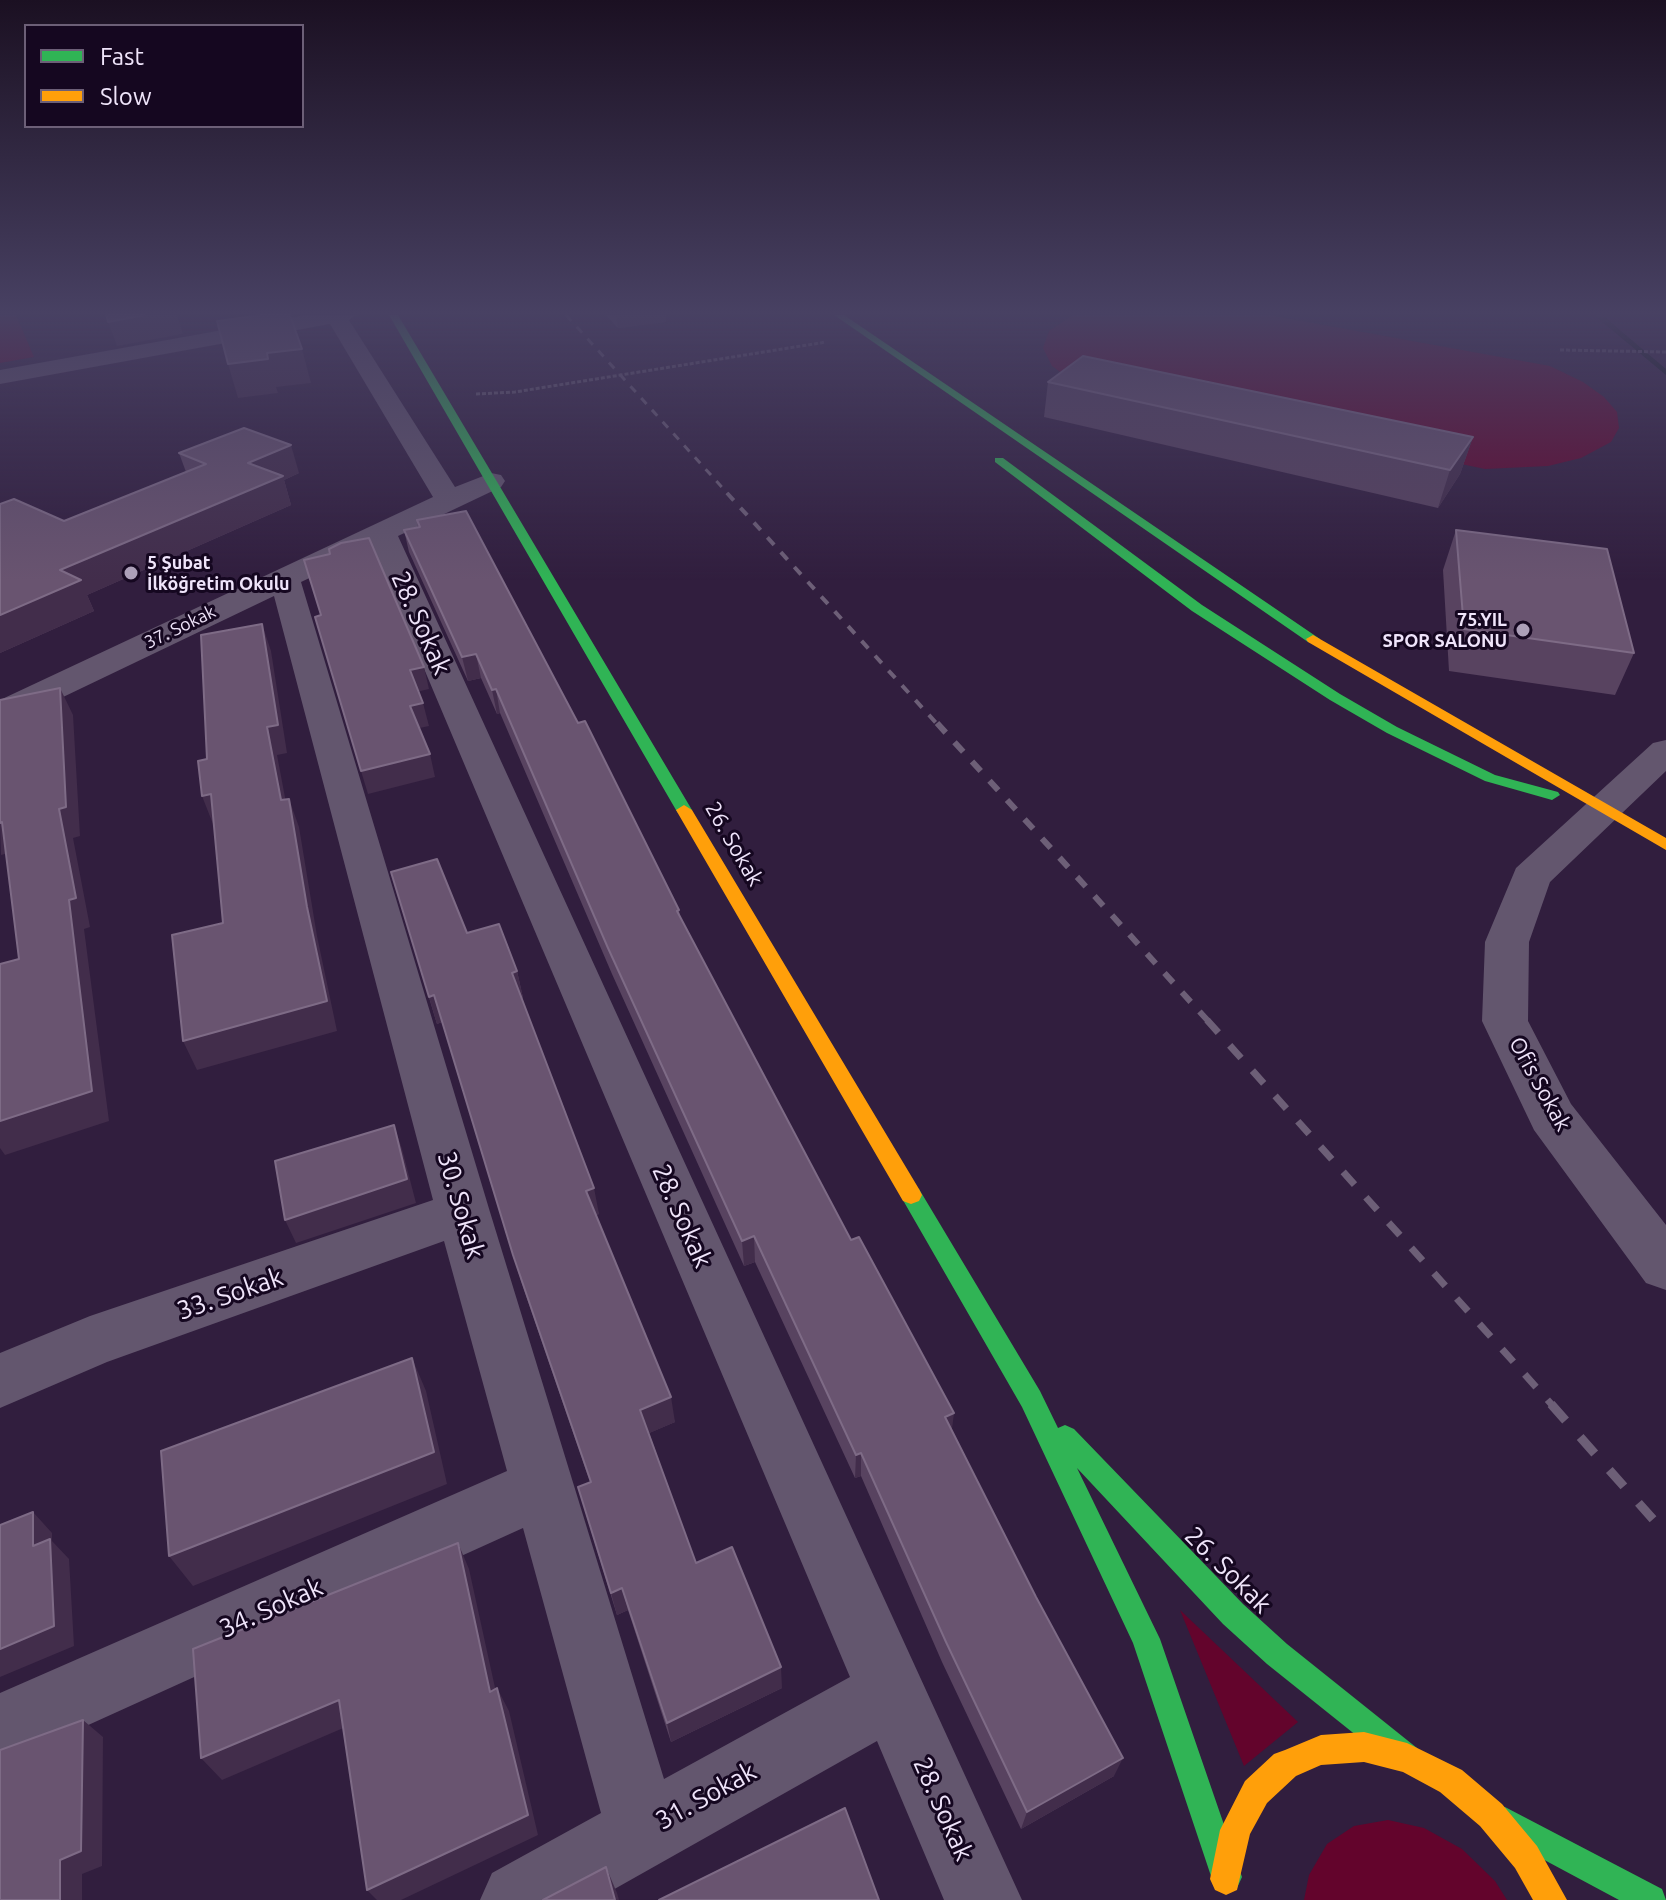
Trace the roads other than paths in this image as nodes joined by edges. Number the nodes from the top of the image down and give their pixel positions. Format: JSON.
{"nodes":[{"id":1,"x":392,"y":404,"type":"edge"},
{"id":2,"x":445,"y":404,"type":"edge"},
{"id":3,"x":967,"y":404,"type":"edge"},
{"id":4,"x":986,"y":451,"type":"dead end"},
{"id":5,"x":491,"y":481,"type":"junction"},
{"id":6,"x":449,"y":500,"type":"junction"},
{"id":7,"x":381,"y":532,"type":"junction"},
{"id":8,"x":284,"y":577,"type":"junction"},
{"id":9,"x":0,"y":713,"type":"edge"},
{"id":10,"x":1666,"y":751,"type":"edge"},
{"id":11,"x":1601,"y":809,"type":"junction"},
{"id":12,"x":1666,"y":845,"type":"edge"},
{"id":13,"x":463,"y":1212,"type":"junction"},
{"id":14,"x":1666,"y":1266,"type":"edge"},
{"id":15,"x":0,"y":1381,"type":"edge"},
{"id":16,"x":1031,"y":1399,"type":"junction"},
{"id":17,"x":542,"y":1487,"type":"junction"},
{"id":18,"x":892,"y":1693,"type":"junction"},
{"id":19,"x":0,"y":1729,"type":"edge"},
{"id":20,"x":1407,"y":1758,"type":"junction"},
{"id":21,"x":1491,"y":1815,"type":"junction"},
{"id":22,"x":643,"y":1831,"type":"junction"},
{"id":23,"x":1226,"y":1877,"type":"junction"},
{"id":24,"x":519,"y":1900,"type":"edge"},
{"id":25,"x":983,"y":1900,"type":"edge"},
{"id":26,"x":1227,"y":1900,"type":"edge"},
{"id":27,"x":1551,"y":1900,"type":"edge"},
{"id":28,"x":1651,"y":1900,"type":"edge"}],
"edges":[{"from":1,"to":6,"type":"street"},
{"from":2,"to":5,"type":"street","name":"26. Sokak"},
{"from":3,"to":11,"type":"street"},
{"from":4,"to":11,"type":"street"},
{"from":5,"to":6,"type":"street","name":"37. Sokak"},
{"from":5,"to":16,"type":"street","name":"26. Sokak"},
{"from":6,"to":7,"type":"street","name":"37. Sokak"},
{"from":7,"to":8,"type":"street","name":"37. Sokak"},
{"from":7,"to":18,"type":"street","name":"28. Sokak"},
{"from":8,"to":9,"type":"street","name":"37. Sokak"},
{"from":8,"to":13,"type":"street","name":"30. Sokak"},
{"from":10,"to":11,"type":"street","name":"Ofis Sokak"},
{"from":11,"to":12,"type":"street"},
{"from":11,"to":14,"type":"street","name":"Ofis Sokak"},
{"from":13,"to":15,"type":"street","name":"33. Sokak"},
{"from":13,"to":17,"type":"street","name":"30. Sokak"},
{"from":16,"to":20,"type":"street","name":"26. Sokak"},
{"from":16,"to":23,"type":"street","name":"26. Sokak"},
{"from":17,"to":19,"type":"street","name":"34. Sokak"},
{"from":17,"to":22,"type":"street","name":"30. Sokak"},
{"from":18,"to":22,"type":"street","name":"31. Sokak"},
{"from":18,"to":25,"type":"street","name":"28. Sokak"},
{"from":20,"to":21,"type":"street"},
{"from":20,"to":23,"type":"street"},
{"from":21,"to":27,"type":"street"},
{"from":21,"to":28,"type":"street"},
{"from":22,"to":24,"type":"street","name":"31. Sokak"},
{"from":23,"to":26,"type":"street"}]}
